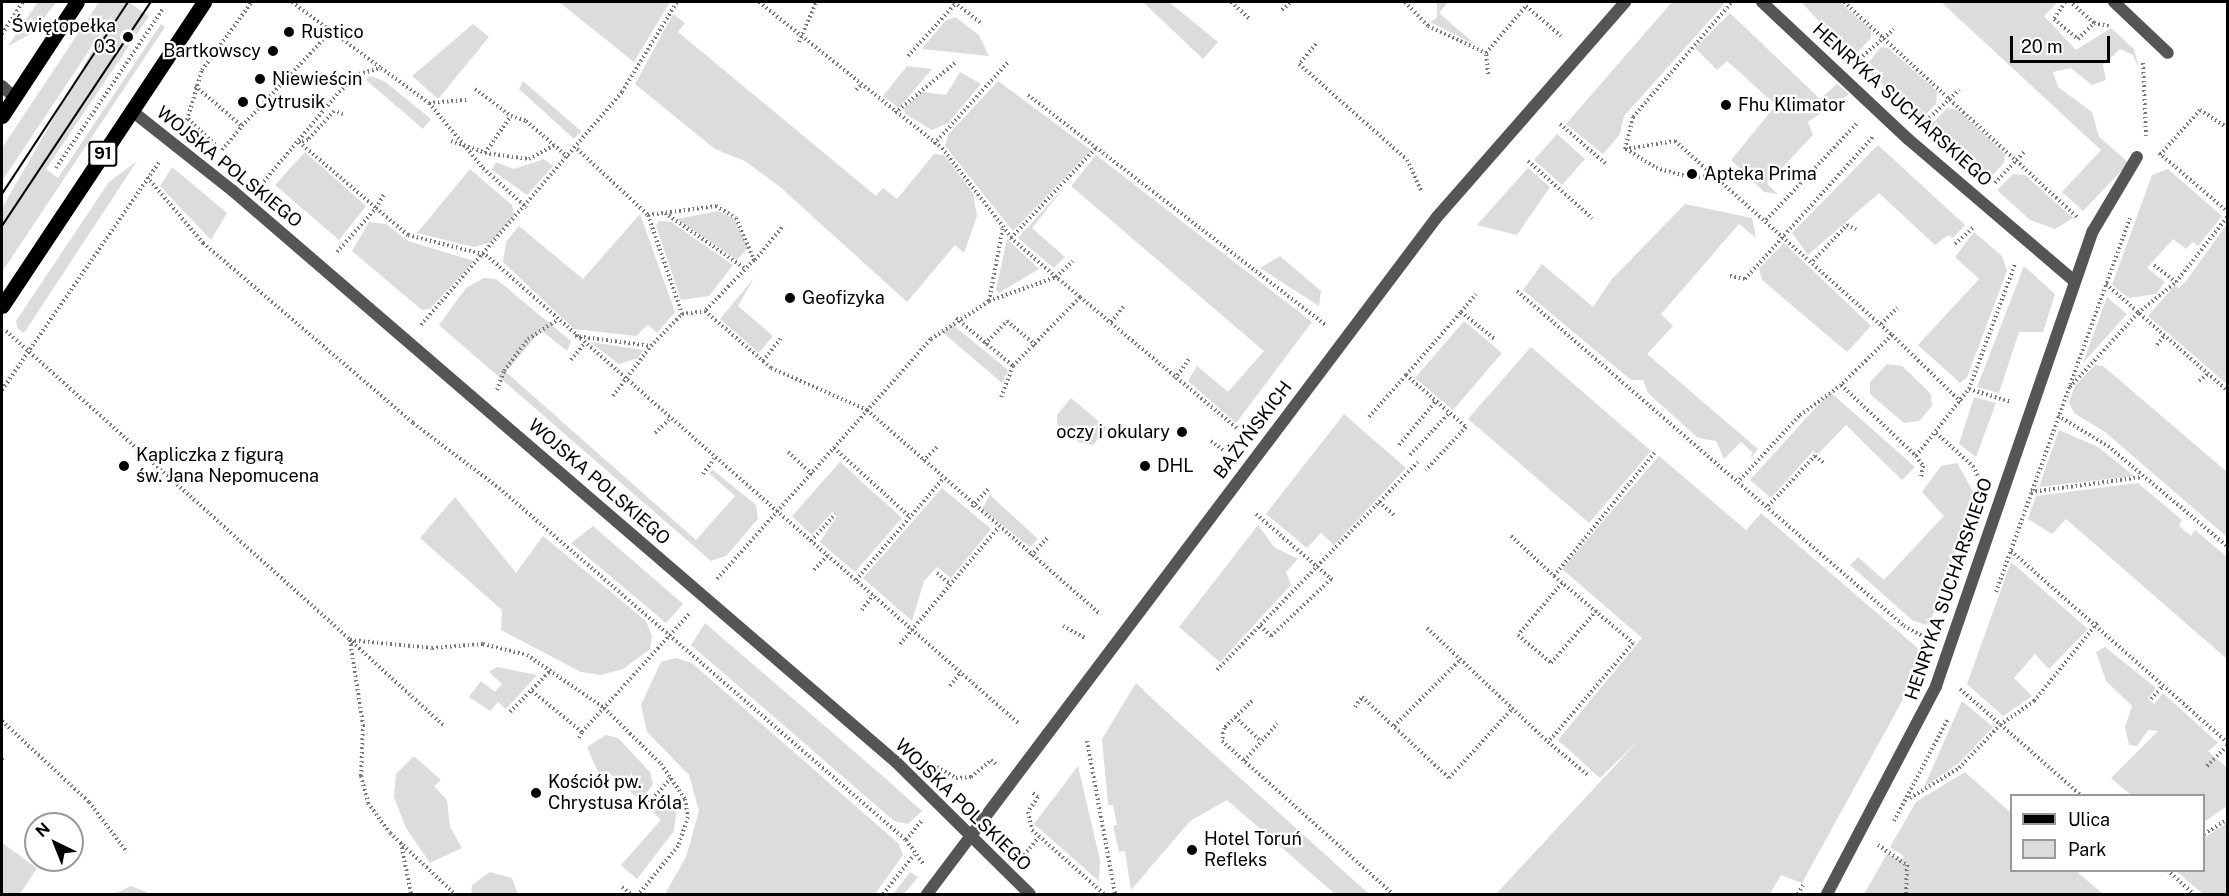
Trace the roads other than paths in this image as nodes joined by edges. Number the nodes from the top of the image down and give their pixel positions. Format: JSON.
{"nodes":[{"id":1,"x":77,"y":2,"type":"edge"},
{"id":2,"x":204,"y":2,"type":"edge"},
{"id":3,"x":1625,"y":2,"type":"edge"},
{"id":4,"x":1762,"y":2,"type":"edge"},
{"id":5,"x":2114,"y":2,"type":"edge"},
{"id":6,"x":2168,"y":53,"type":"dead end"},
{"id":7,"x":2,"y":86,"type":"edge"},
{"id":8,"x":14,"y":98,"type":"junction"},
{"id":9,"x":132,"y":111,"type":"junction"},
{"id":10,"x":2,"y":116,"type":"edge"},
{"id":11,"x":2137,"y":157,"type":"dead end"},
{"id":12,"x":2074,"y":281,"type":"junction"},
{"id":13,"x":2,"y":306,"type":"edge"},
{"id":14,"x":970,"y":836,"type":"junction"},
{"id":15,"x":927,"y":894,"type":"edge"},
{"id":16,"x":1030,"y":894,"type":"edge"},
{"id":17,"x":1827,"y":894,"type":"edge"}],
"edges":[{"from":1,"to":8,"type":"main road"},
{"from":2,"to":9,"type":"main road","number":"91"},
{"from":3,"to":14,"type":"street","name":"BAŻYŃSKICH"},
{"from":4,"to":12,"type":"street","name":"HENRYKA SUCHARSKIEGO"},
{"from":5,"to":6,"type":"street"},
{"from":7,"to":8,"type":"street"},
{"from":8,"to":10,"type":"main road"},
{"from":9,"to":13,"type":"main road","number":"91"},
{"from":9,"to":14,"type":"street","name":"WOJSKA POLSKIEGO"},
{"from":11,"to":12,"type":"street","name":"HENRYKA SUCHARSKIEGO"},
{"from":12,"to":17,"type":"street","name":"HENRYKA SUCHARSKIEGO"},
{"from":14,"to":15,"type":"street","name":"BAŻYŃSKICH"},
{"from":14,"to":16,"type":"street","name":"WOJSKA POLSKIEGO"}]}
